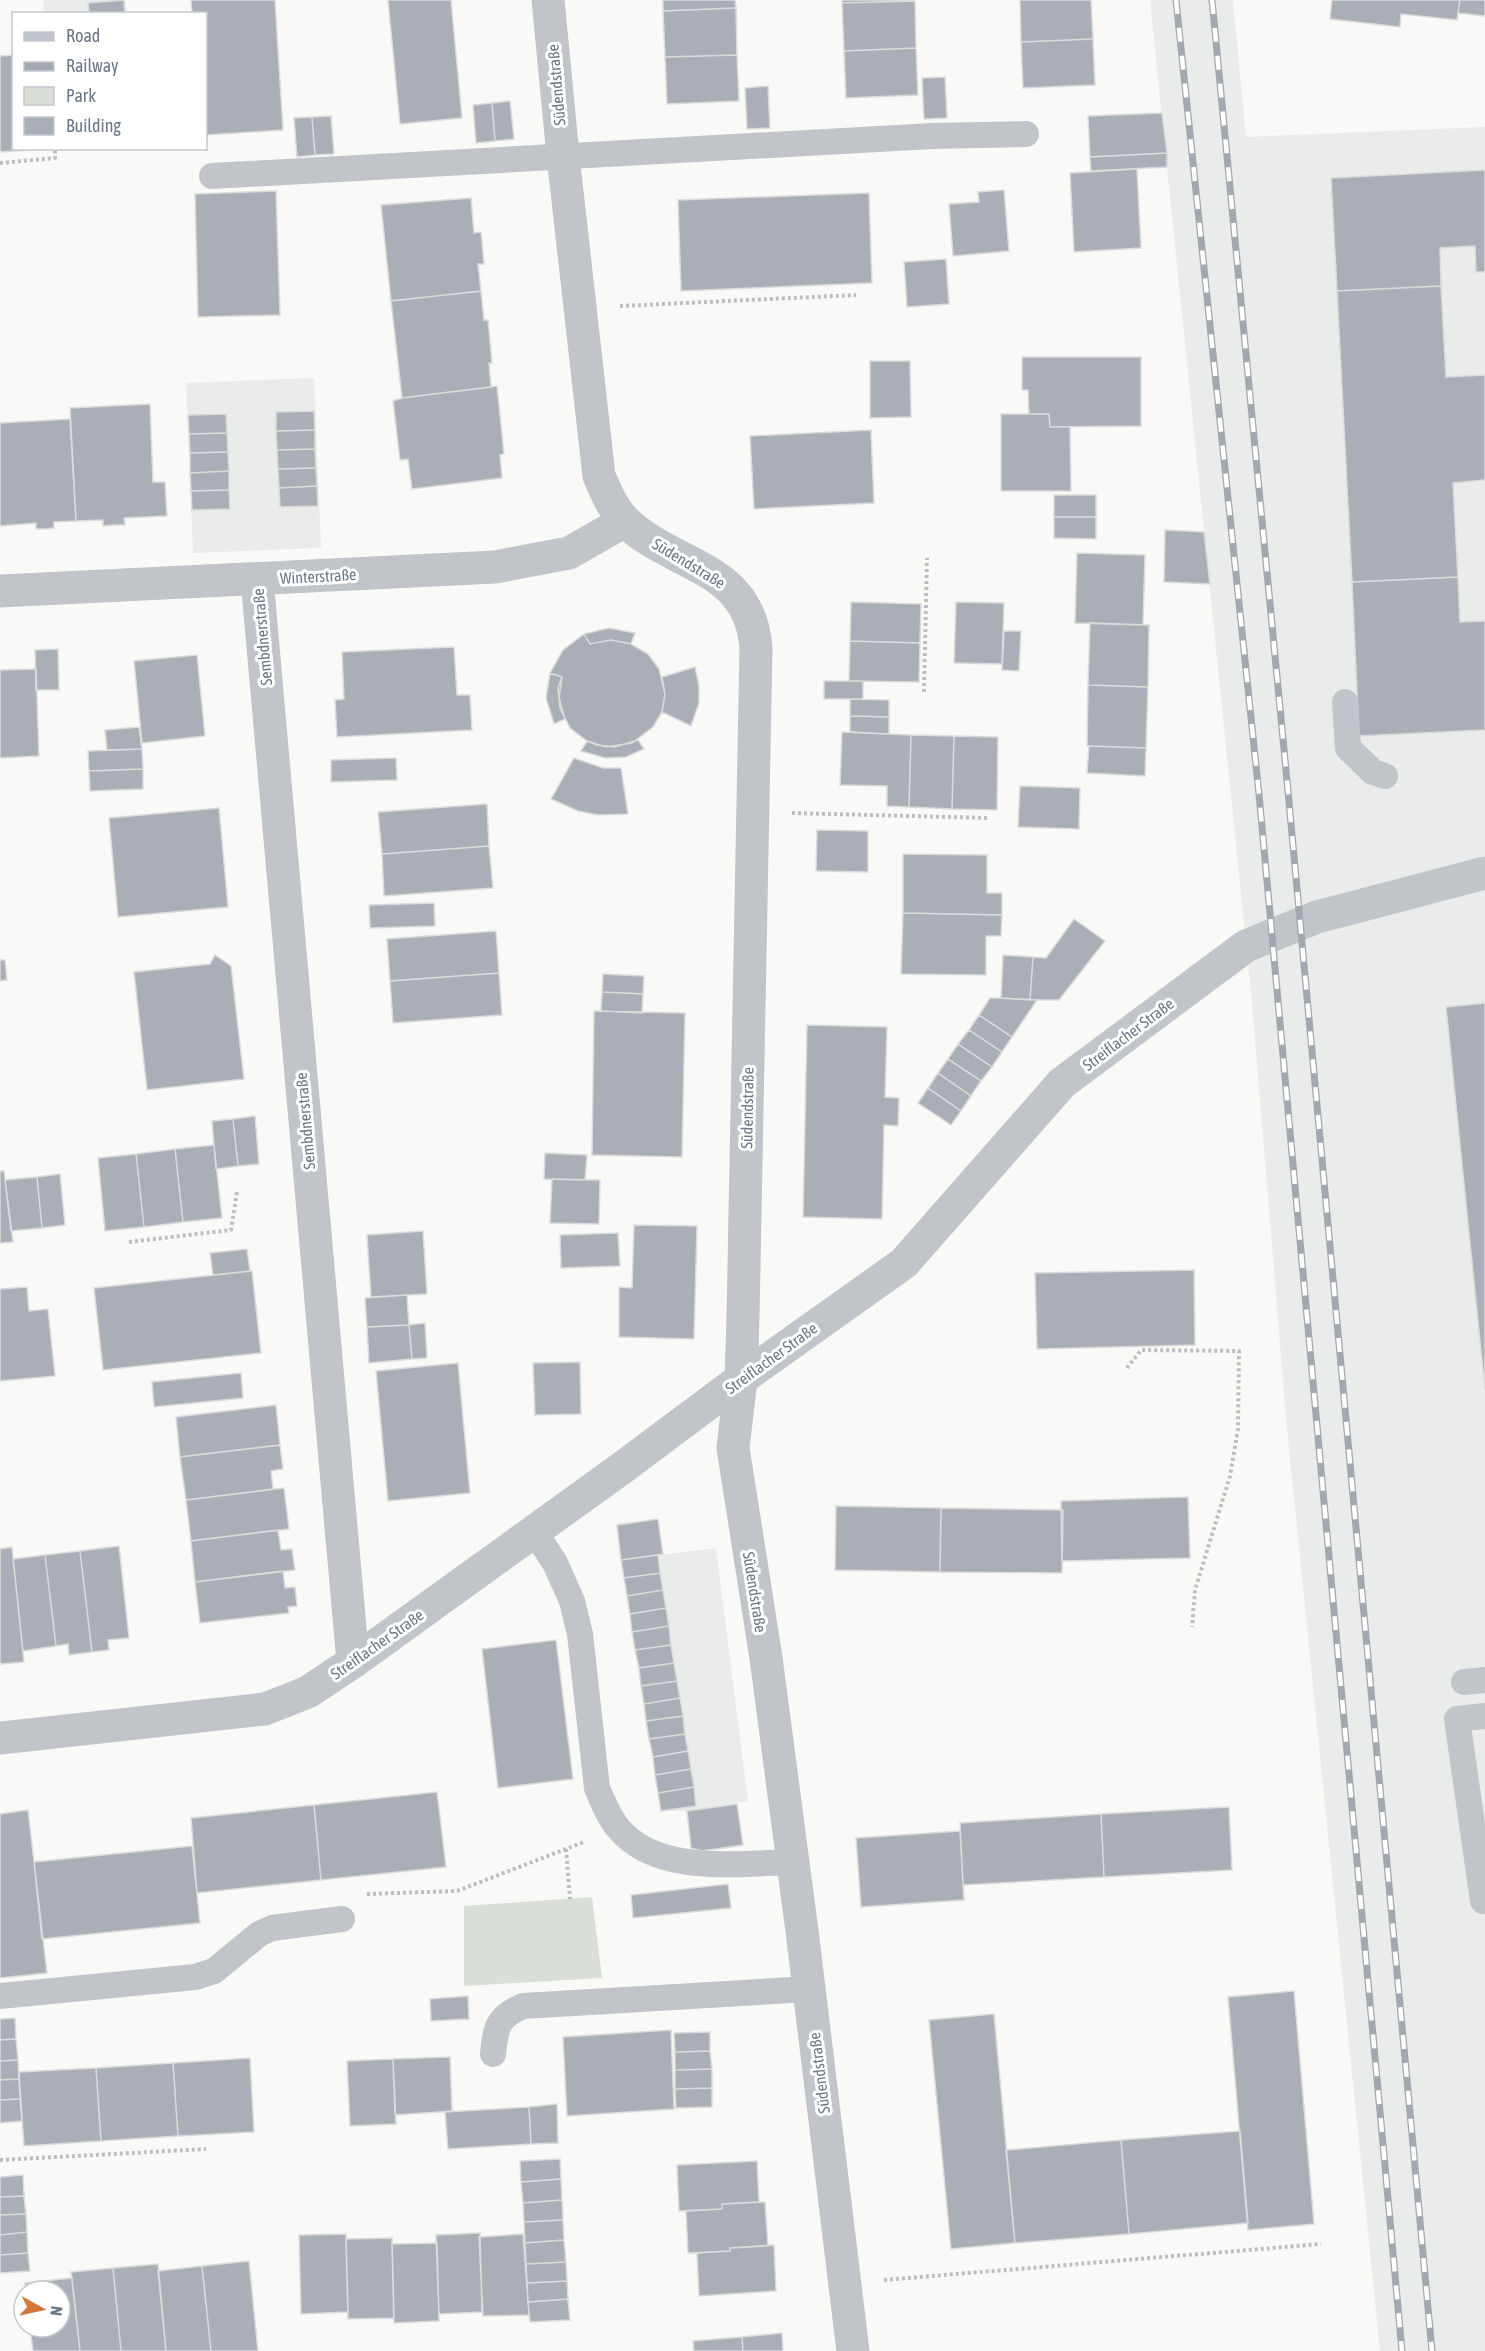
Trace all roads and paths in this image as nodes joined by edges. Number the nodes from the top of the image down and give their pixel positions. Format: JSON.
{"nodes":[{"id":1,"x":548,"y":0,"type":"edge"},
{"id":2,"x":1026,"y":134,"type":"dead end"},
{"id":3,"x":55,"y":150,"type":"edge"},
{"id":4,"x":563,"y":156,"type":"junction"},
{"id":5,"x":0,"y":163,"type":"edge"},
{"id":6,"x":212,"y":176,"type":"dead end"},
{"id":7,"x":856,"y":295,"type":"dead end"},
{"id":8,"x":582,"y":308,"type":"junction"},
{"id":9,"x":625,"y":520,"type":"junction"},
{"id":10,"x":927,"y":558,"type":"dead end"},
{"id":11,"x":257,"y":579,"type":"junction"},
{"id":12,"x":0,"y":591,"type":"edge"},
{"id":13,"x":924,"y":692,"type":"dead end"},
{"id":14,"x":1345,"y":702,"type":"dead end"},
{"id":15,"x":1385,"y":776,"type":"dead end"},
{"id":16,"x":754,"y":813,"type":"junction"},
{"id":17,"x":990,"y":818,"type":"dead end"},
{"id":18,"x":1485,"y":873,"type":"edge"},
{"id":19,"x":237,"y":1192,"type":"dead end"},
{"id":20,"x":129,"y":1242,"type":"dead end"},
{"id":21,"x":1127,"y":1368,"type":"dead end"},
{"id":22,"x":741,"y":1379,"type":"junction"},
{"id":23,"x":534,"y":1531,"type":"junction"},
{"id":24,"x":1192,"y":1627,"type":"dead end"},
{"id":25,"x":353,"y":1662,"type":"junction"},
{"id":26,"x":1485,"y":1716,"type":"edge"},
{"id":27,"x":0,"y":1738,"type":"edge"},
{"id":28,"x":619,"y":1829,"type":"junction"},
{"id":29,"x":566,"y":1849,"type":"junction"},
{"id":30,"x":793,"y":1862,"type":"junction"},
{"id":31,"x":570,"y":1899,"type":"dead end"},
{"id":32,"x":1485,"y":1901,"type":"edge"},
{"id":33,"x":342,"y":1919,"type":"joint"},
{"id":34,"x":809,"y":1989,"type":"junction"},
{"id":35,"x":0,"y":1996,"type":"edge"},
{"id":36,"x":493,"y":2054,"type":"dead end"},
{"id":37,"x":206,"y":2149,"type":"dead end"},
{"id":38,"x":0,"y":2160,"type":"edge"},
{"id":39,"x":1321,"y":2244,"type":"dead end"},
{"id":40,"x":844,"y":2284,"type":"junction"},
{"id":41,"x":853,"y":2351,"type":"edge"}],
"edges":[{"from":1,"to":4,"type":"street","name":"Südendstraße"},
{"from":2,"to":4,"type":"lane"},
{"from":3,"to":5,"type":"path"},
{"from":4,"to":6,"type":"lane"},
{"from":4,"to":8,"type":"street","name":"Südendstraße"},
{"from":7,"to":8,"type":"path"},
{"from":8,"to":9,"type":"street","name":"Südendstraße"},
{"from":9,"to":11,"type":"street","name":"Winterstraße"},
{"from":9,"to":16,"type":"street","name":"Südendstraße"},
{"from":10,"to":13,"type":"path"},
{"from":11,"to":12,"type":"street","name":"Winterstraße"},
{"from":11,"to":25,"type":"street","name":"Sembdnerstraße"},
{"from":14,"to":15,"type":"lane"},
{"from":16,"to":17,"type":"path"},
{"from":16,"to":22,"type":"street","name":"Südendstraße"},
{"from":18,"to":22,"type":"street","name":"Streiflacher Straße"},
{"from":19,"to":20,"type":"path"},
{"from":21,"to":24,"type":"path"},
{"from":22,"to":23,"type":"street","name":"Streiflacher Straße"},
{"from":22,"to":30,"type":"street","name":"Südendstraße"},
{"from":23,"to":25,"type":"street","name":"Streiflacher Straße"},
{"from":23,"to":28,"type":"lane"},
{"from":25,"to":27,"type":"street","name":"Streiflacher Straße"},
{"from":26,"to":32,"type":"lane"},
{"from":28,"to":29,"type":"path"},
{"from":28,"to":30,"type":"lane"},
{"from":29,"to":31,"type":"path"},
{"from":29,"to":33,"type":"path"},
{"from":30,"to":34,"type":"street","name":"Südendstraße"},
{"from":33,"to":35,"type":"lane"},
{"from":34,"to":36,"type":"lane"},
{"from":34,"to":40,"type":"street","name":"Südendstraße"},
{"from":37,"to":38,"type":"path"},
{"from":39,"to":40,"type":"path"},
{"from":40,"to":41,"type":"street","name":"Südendstraße"}]}
